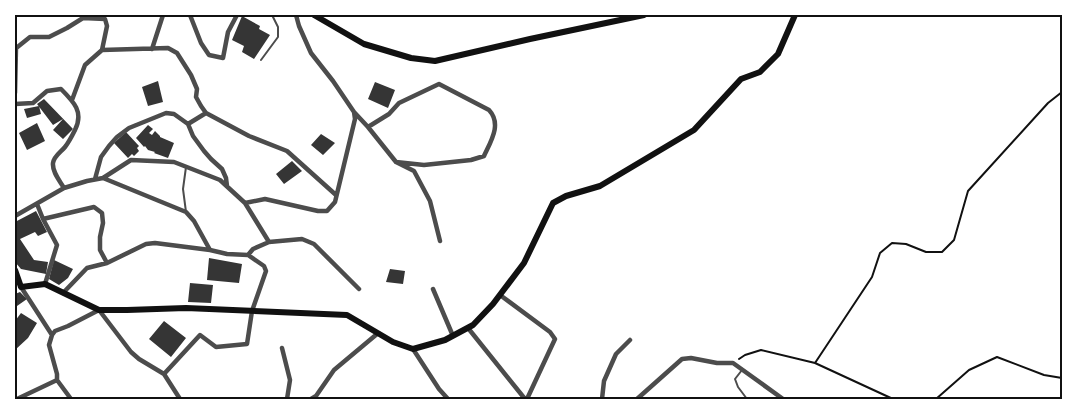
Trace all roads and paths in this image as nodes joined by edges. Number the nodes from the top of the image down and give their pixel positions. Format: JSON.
{"nodes":[{"id":1,"x":164,"y":15,"type":"edge"},
{"id":2,"x":190,"y":15,"type":"edge"},
{"id":3,"x":237,"y":15,"type":"edge"},
{"id":4,"x":272,"y":15,"type":"edge"},
{"id":5,"x":296,"y":15,"type":"edge"},
{"id":6,"x":314,"y":15,"type":"edge"},
{"id":7,"x":644,"y":15,"type":"edge"},
{"id":8,"x":795,"y":15,"type":"edge"},
{"id":9,"x":16,"y":48,"type":"edge"},
{"id":10,"x":152,"y":49,"type":"junction"},
{"id":11,"x":102,"y":50,"type":"junction"},
{"id":12,"x":260,"y":60,"type":"dead end"},
{"id":13,"x":1062,"y":92,"type":"edge"},
{"id":14,"x":15,"y":93,"type":"edge"},
{"id":15,"x":72,"y":100,"type":"junction"},
{"id":16,"x":15,"y":104,"type":"edge"},
{"id":17,"x":354,"y":112,"type":"junction"},
{"id":18,"x":206,"y":113,"type":"junction"},
{"id":19,"x":188,"y":124,"type":"junction"},
{"id":20,"x":368,"y":127,"type":"junction"},
{"id":21,"x":396,"y":162,"type":"junction"},
{"id":22,"x":186,"y":167,"type":"junction"},
{"id":23,"x":103,"y":178,"type":"junction"},
{"id":24,"x":95,"y":179,"type":"junction"},
{"id":25,"x":227,"y":186,"type":"junction"},
{"id":26,"x":64,"y":188,"type":"junction"},
{"id":27,"x":336,"y":195,"type":"junction"},
{"id":28,"x":245,"y":203,"type":"junction"},
{"id":29,"x":37,"y":204,"type":"junction"},
{"id":30,"x":186,"y":212,"type":"junction"},
{"id":31,"x":15,"y":216,"type":"edge"},
{"id":32,"x":43,"y":219,"type":"junction"},
{"id":33,"x":269,"y":242,"type":"junction"},
{"id":34,"x":440,"y":242,"type":"dead end"},
{"id":35,"x":210,"y":250,"type":"junction"},
{"id":36,"x":248,"y":255,"type":"junction"},
{"id":37,"x":108,"y":263,"type":"junction"},
{"id":38,"x":15,"y":270,"type":"edge"},
{"id":39,"x":45,"y":284,"type":"junction"},
{"id":40,"x":18,"y":288,"type":"edge"},
{"id":41,"x":358,"y":289,"type":"dead end"},
{"id":42,"x":433,"y":289,"type":"dead end"},
{"id":43,"x":63,"y":293,"type":"junction"},
{"id":44,"x":500,"y":295,"type":"junction"},
{"id":45,"x":99,"y":310,"type":"junction"},
{"id":46,"x":252,"y":311,"type":"junction"},
{"id":47,"x":468,"y":328,"type":"junction"},
{"id":48,"x":377,"y":334,"type":"junction"},
{"id":49,"x":52,"y":335,"type":"junction"},
{"id":50,"x":452,"y":336,"type":"junction"},
{"id":51,"x":630,"y":340,"type":"dead end"},
{"id":52,"x":282,"y":348,"type":"dead end"},
{"id":53,"x":413,"y":349,"type":"junction"},
{"id":54,"x":733,"y":363,"type":"junction"},
{"id":55,"x":815,"y":363,"type":"junction"},
{"id":56,"x":742,"y":370,"type":"junction"},
{"id":57,"x":164,"y":374,"type":"junction"},
{"id":58,"x":1062,"y":378,"type":"edge"},
{"id":59,"x":57,"y":380,"type":"junction"},
{"id":60,"x":18,"y":399,"type":"edge"},
{"id":61,"x":71,"y":399,"type":"edge"},
{"id":62,"x":180,"y":399,"type":"edge"},
{"id":63,"x":288,"y":399,"type":"edge"},
{"id":64,"x":311,"y":399,"type":"edge"},
{"id":65,"x":448,"y":399,"type":"edge"},
{"id":66,"x":526,"y":399,"type":"edge"},
{"id":67,"x":602,"y":399,"type":"edge"},
{"id":68,"x":637,"y":399,"type":"edge"},
{"id":69,"x":747,"y":399,"type":"edge"},
{"id":70,"x":783,"y":399,"type":"edge"},
{"id":71,"x":893,"y":399,"type":"edge"},
{"id":72,"x":936,"y":399,"type":"edge"}],
"edges":[{"from":1,"to":10,"type":"street"},
{"from":2,"to":3,"type":"street"},
{"from":4,"to":12,"type":"lane"},
{"from":5,"to":17,"type":"street"},
{"from":6,"to":7,"type":"main road"},
{"from":8,"to":44,"type":"main road"},
{"from":9,"to":11,"type":"street"},
{"from":9,"to":14,"type":"street"},
{"from":10,"to":11,"type":"street"},
{"from":10,"to":18,"type":"street"},
{"from":11,"to":15,"type":"street"},
{"from":13,"to":55,"type":"path"},
{"from":15,"to":16,"type":"street"},
{"from":15,"to":26,"type":"street"},
{"from":17,"to":20,"type":"street"},
{"from":17,"to":27,"type":"street"},
{"from":18,"to":19,"type":"street"},
{"from":18,"to":27,"type":"street"},
{"from":19,"to":24,"type":"street"},
{"from":19,"to":25,"type":"street"},
{"from":20,"to":21,"type":"street"},
{"from":20,"to":21,"type":"street"},
{"from":21,"to":34,"type":"street"},
{"from":22,"to":23,"type":"street"},
{"from":22,"to":25,"type":"street"},
{"from":22,"to":30,"type":"lane"},
{"from":23,"to":24,"type":"street"},
{"from":23,"to":30,"type":"street"},
{"from":24,"to":26,"type":"street"},
{"from":25,"to":28,"type":"street"},
{"from":26,"to":29,"type":"street"},
{"from":27,"to":28,"type":"street"},
{"from":28,"to":33,"type":"street"},
{"from":29,"to":31,"type":"street"},
{"from":29,"to":32,"type":"street"},
{"from":30,"to":35,"type":"street"},
{"from":32,"to":37,"type":"street"},
{"from":32,"to":39,"type":"street"},
{"from":33,"to":36,"type":"street"},
{"from":33,"to":41,"type":"street"},
{"from":35,"to":36,"type":"street"},
{"from":35,"to":37,"type":"street"},
{"from":36,"to":46,"type":"street"},
{"from":37,"to":43,"type":"street"},
{"from":38,"to":40,"type":"main road"},
{"from":39,"to":40,"type":"main road"},
{"from":39,"to":43,"type":"main road"},
{"from":40,"to":49,"type":"street"},
{"from":42,"to":50,"type":"street"},
{"from":43,"to":45,"type":"main road"},
{"from":44,"to":47,"type":"main road"},
{"from":44,"to":66,"type":"street"},
{"from":45,"to":46,"type":"main road"},
{"from":45,"to":49,"type":"street"},
{"from":45,"to":57,"type":"street"},
{"from":46,"to":48,"type":"main road"},
{"from":46,"to":57,"type":"street"},
{"from":47,"to":50,"type":"main road"},
{"from":47,"to":66,"type":"street"},
{"from":48,"to":53,"type":"main road"},
{"from":48,"to":64,"type":"street"},
{"from":49,"to":59,"type":"street"},
{"from":50,"to":53,"type":"main road"},
{"from":51,"to":67,"type":"street"},
{"from":52,"to":63,"type":"street"},
{"from":53,"to":65,"type":"street"},
{"from":54,"to":55,"type":"path"},
{"from":54,"to":56,"type":"street"},
{"from":54,"to":68,"type":"street"},
{"from":55,"to":71,"type":"path"},
{"from":56,"to":69,"type":"lane"},
{"from":56,"to":70,"type":"street"},
{"from":57,"to":62,"type":"street"},
{"from":58,"to":72,"type":"path"},
{"from":59,"to":60,"type":"street"},
{"from":59,"to":61,"type":"street"}]}
